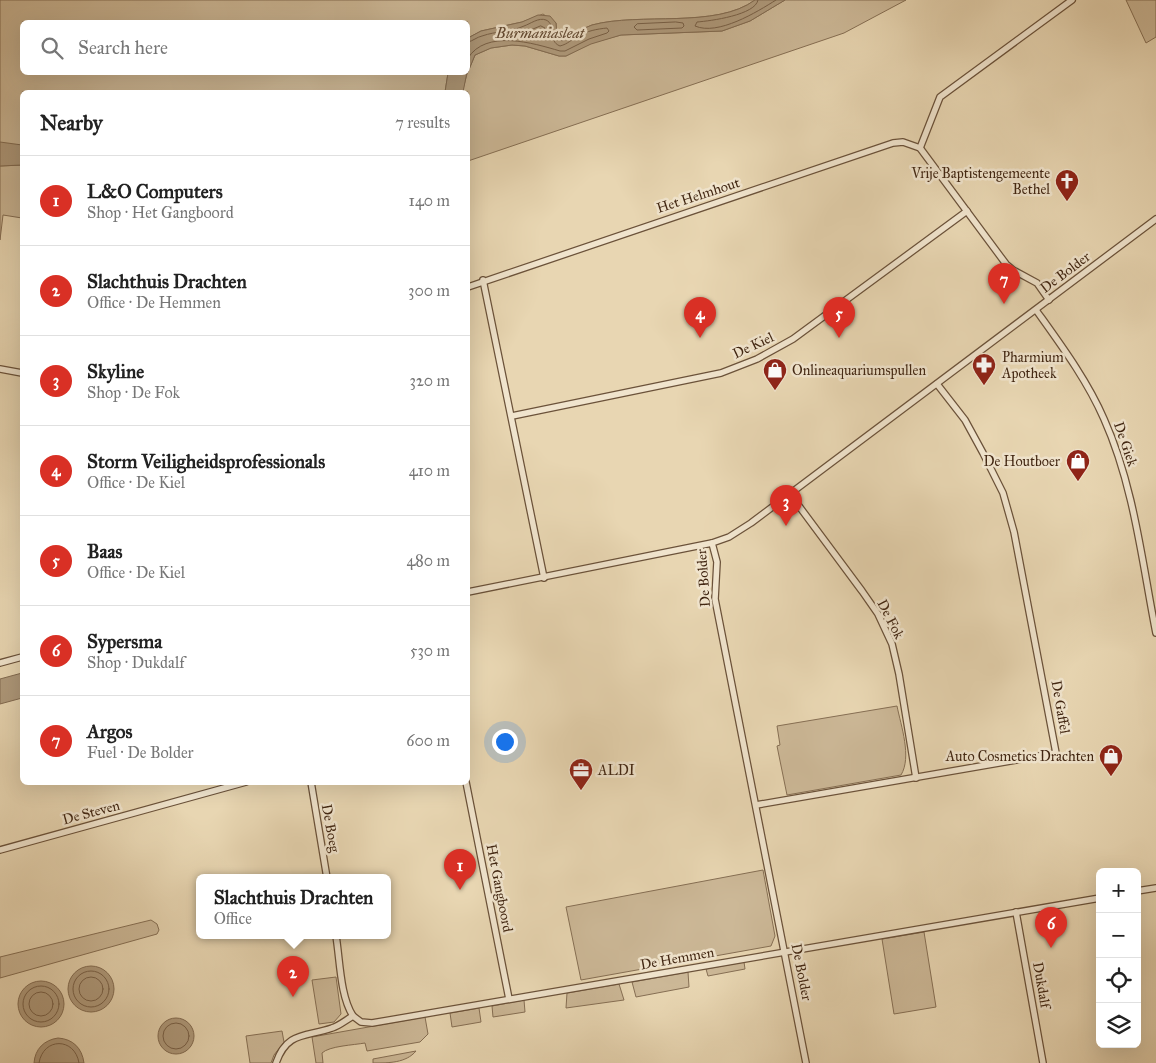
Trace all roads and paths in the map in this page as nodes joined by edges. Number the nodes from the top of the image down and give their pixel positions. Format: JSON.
{"nodes":[{"id":1,"x":1072,"y":0,"type":"edge"},
{"id":2,"x":920,"y":148,"type":"junction"},
{"id":3,"x":966,"y":211,"type":"junction"},
{"id":4,"x":1156,"y":219,"type":"edge"},
{"id":5,"x":483,"y":280,"type":"junction"},
{"id":6,"x":470,"y":286,"type":"edge"},
{"id":7,"x":1049,"y":300,"type":"junction"},
{"id":8,"x":1036,"y":310,"type":"junction"},
{"id":9,"x":0,"y":369,"type":"edge"},
{"id":10,"x":20,"y":372,"type":"edge"},
{"id":11,"x":937,"y":384,"type":"junction"},
{"id":12,"x":512,"y":416,"type":"junction"},
{"id":13,"x":790,"y":494,"type":"junction"},
{"id":14,"x":712,"y":543,"type":"junction"},
{"id":15,"x":544,"y":578,"type":"junction"},
{"id":16,"x":470,"y":592,"type":"edge"},
{"id":17,"x":1156,"y":633,"type":"edge"},
{"id":18,"x":20,"y":658,"type":"edge"},
{"id":19,"x":0,"y":663,"type":"edge"},
{"id":20,"x":916,"y":778,"type":"junction"},
{"id":21,"x":235,"y":785,"type":"edge"},
{"id":22,"x":312,"y":785,"type":"edge"},
{"id":23,"x":467,"y":785,"type":"edge"},
{"id":24,"x":756,"y":805,"type":"junction"},
{"id":25,"x":0,"y":850,"type":"edge"},
{"id":26,"x":326,"y":874,"type":"edge"},
{"id":27,"x":1156,"y":888,"type":"edge"},
{"id":28,"x":1141,"y":890,"type":"edge"},
{"id":29,"x":1096,"y":899,"type":"edge"},
{"id":30,"x":1016,"y":912,"type":"junction"},
{"id":31,"x":336,"y":939,"type":"edge"},
{"id":32,"x":785,"y":952,"type":"junction"},
{"id":33,"x":509,"y":999,"type":"junction"},
{"id":34,"x":353,"y":1016,"type":"junction"},
{"id":35,"x":276,"y":1063,"type":"edge"},
{"id":36,"x":806,"y":1063,"type":"edge"},
{"id":37,"x":1043,"y":1063,"type":"edge"}],
"edges":[{"from":1,"to":2,"type":"street"},
{"from":2,"to":3,"type":"street"},
{"from":2,"to":5,"type":"street","name":"Het Helmhout"},
{"from":3,"to":7,"type":"street"},
{"from":3,"to":12,"type":"street","name":"De Kiel"},
{"from":4,"to":7,"type":"street","name":"De Bolder"},
{"from":5,"to":6,"type":"street","name":"Het Helmhout"},
{"from":5,"to":12,"type":"street"},
{"from":7,"to":8,"type":"street","name":"De Bolder"},
{"from":8,"to":11,"type":"street","name":"De Bolder"},
{"from":8,"to":17,"type":"street","name":"De Giek"},
{"from":9,"to":10,"type":"street"},
{"from":11,"to":13,"type":"street","name":"De Bolder"},
{"from":11,"to":20,"type":"street","name":"De Gaffel"},
{"from":12,"to":15,"type":"street"},
{"from":13,"to":14,"type":"street","name":"De Bolder"},
{"from":13,"to":20,"type":"street","name":"De Fok"},
{"from":14,"to":15,"type":"street"},
{"from":14,"to":24,"type":"street","name":"De Bolder"},
{"from":15,"to":16,"type":"street"},
{"from":18,"to":19,"type":"street"},
{"from":20,"to":24,"type":"street","name":"De Gaffel"},
{"from":21,"to":25,"type":"street","name":"De Steven"},
{"from":22,"to":26,"type":"street","name":"De Boeg"},
{"from":23,"to":33,"type":"street","name":"Het Gangboord"},
{"from":24,"to":32,"type":"street","name":"De Bolder"},
{"from":27,"to":28,"type":"street"},
{"from":29,"to":30,"type":"street","name":"De Hemmen"},
{"from":30,"to":32,"type":"street","name":"De Hemmen"},
{"from":30,"to":37,"type":"street","name":"Dukdalf"},
{"from":31,"to":34,"type":"street"},
{"from":32,"to":33,"type":"street","name":"De Hemmen"},
{"from":32,"to":36,"type":"street","name":"De Bolder"},
{"from":33,"to":34,"type":"street","name":"De Hemmen"},
{"from":34,"to":35,"type":"street"}]}
